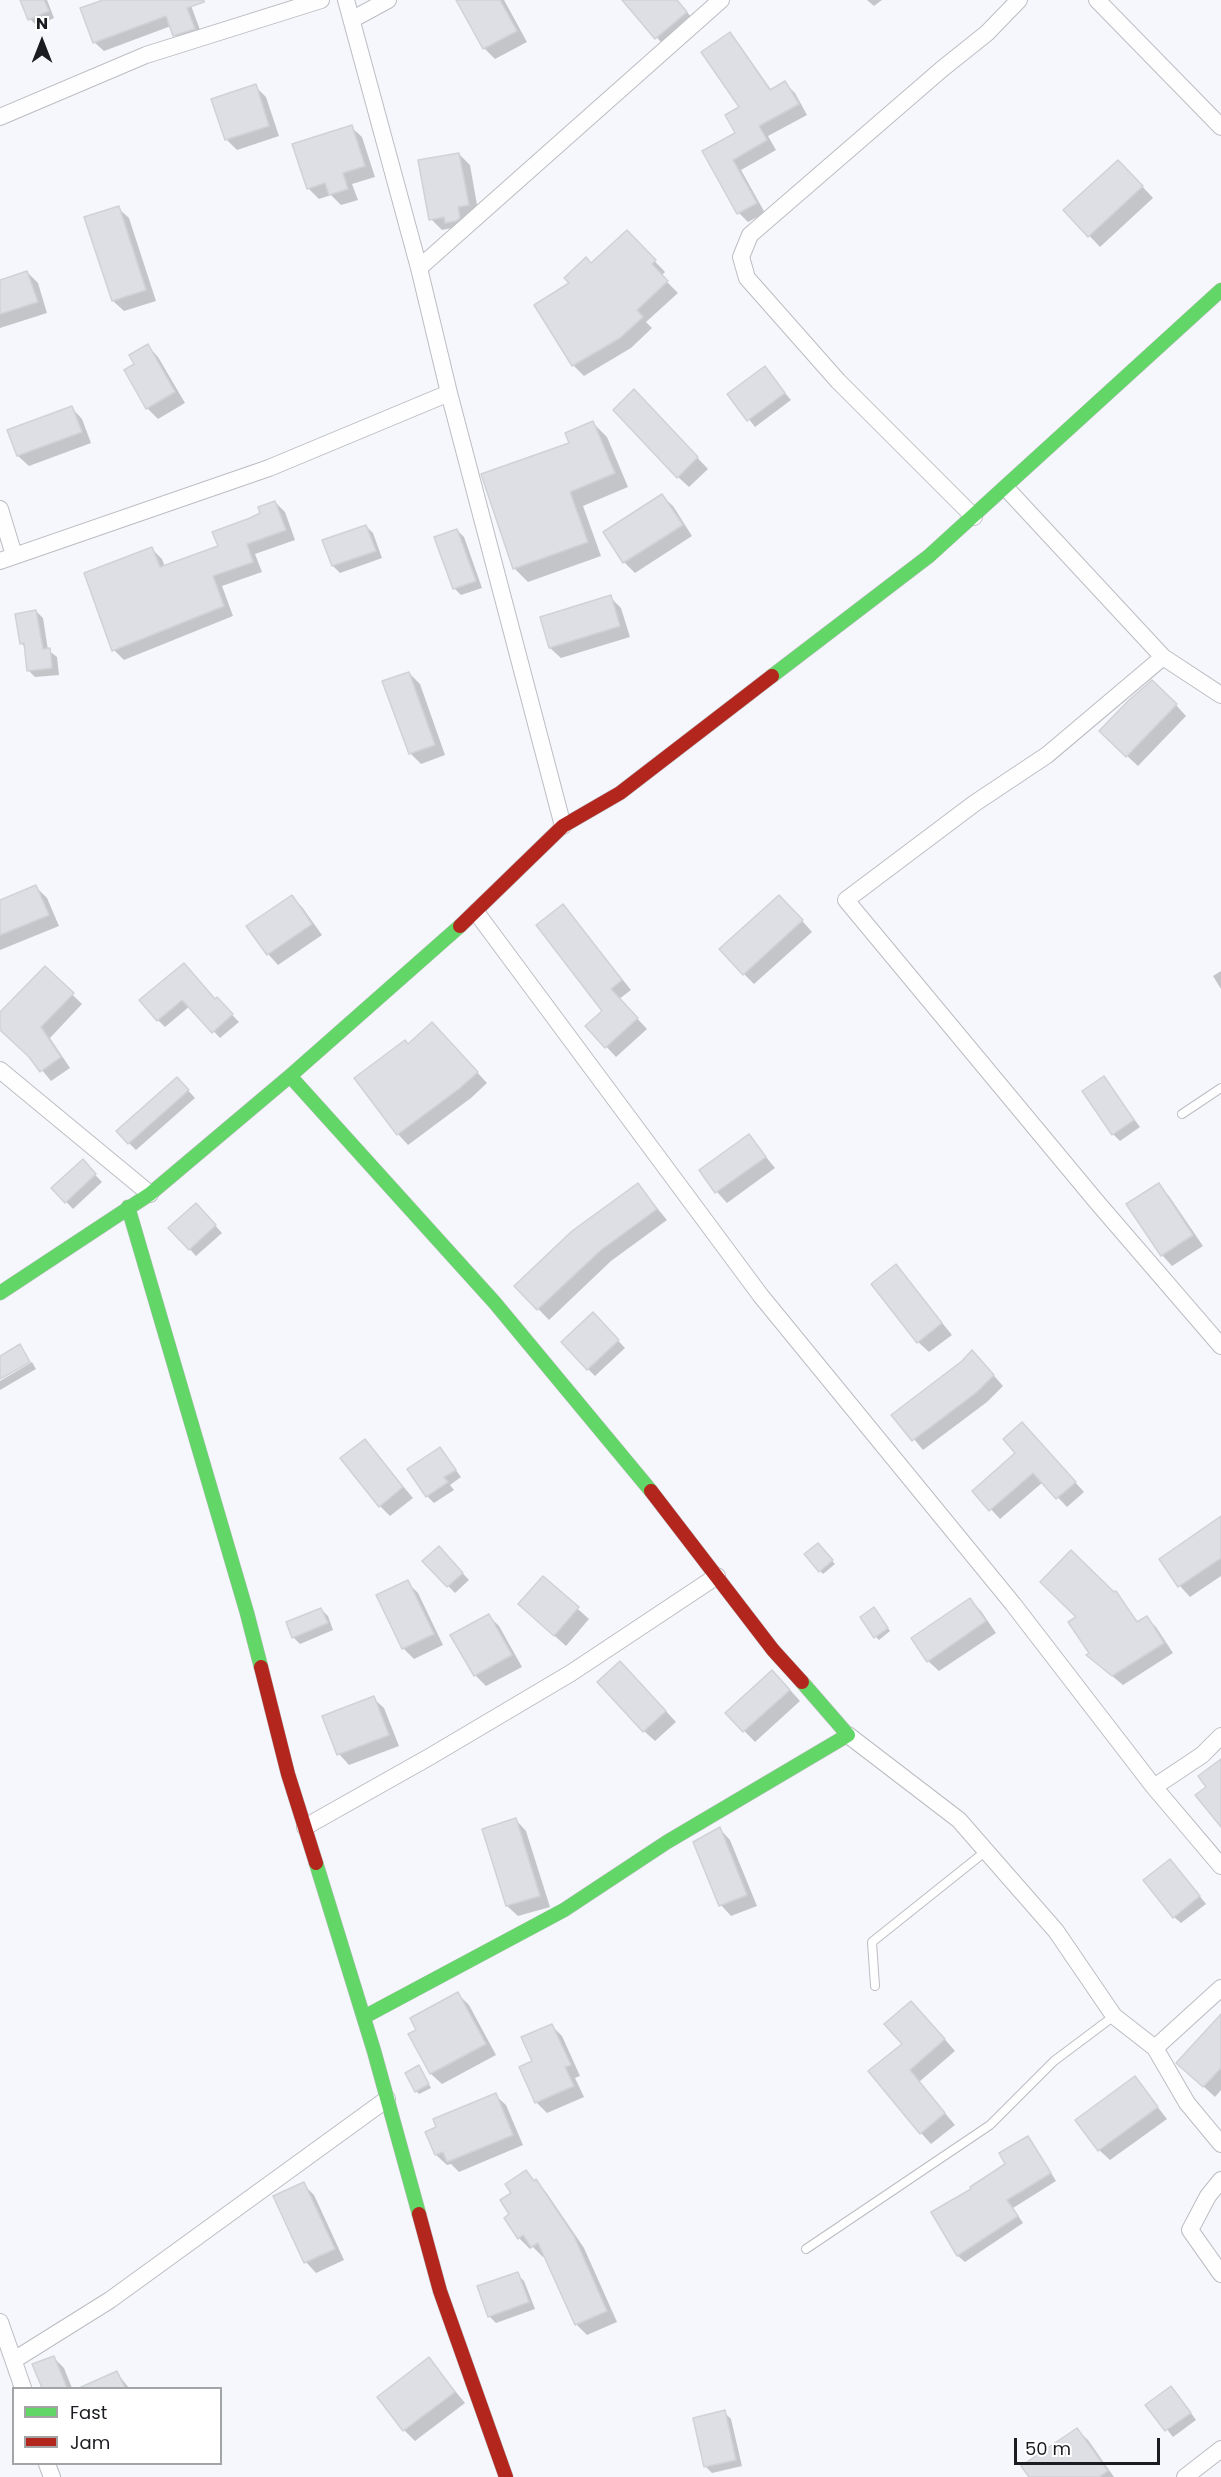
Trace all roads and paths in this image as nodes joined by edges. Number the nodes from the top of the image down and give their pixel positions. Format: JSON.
{"nodes":[{"id":1,"x":321,"y":0,"type":"edge"},
{"id":2,"x":346,"y":0,"type":"edge"},
{"id":3,"x":388,"y":0,"type":"edge"},
{"id":4,"x":721,"y":0,"type":"edge"},
{"id":5,"x":1019,"y":0,"type":"edge"},
{"id":6,"x":1097,"y":0,"type":"edge"},
{"id":7,"x":353,"y":19,"type":"junction"},
{"id":8,"x":0,"y":117,"type":"edge"},
{"id":9,"x":1221,"y":127,"type":"edge"},
{"id":10,"x":419,"y":268,"type":"junction"},
{"id":11,"x":1221,"y":290,"type":"edge"},
{"id":12,"x":449,"y":393,"type":"junction"},
{"id":13,"x":1006,"y":488,"type":"junction"},
{"id":14,"x":0,"y":509,"type":"edge"},
{"id":15,"x":974,"y":517,"type":"junction"},
{"id":16,"x":7,"y":558,"type":"edge"},
{"id":17,"x":1163,"y":657,"type":"junction"},
{"id":18,"x":1221,"y":695,"type":"edge"},
{"id":19,"x":563,"y":826,"type":"junction"},
{"id":20,"x":476,"y":912,"type":"junction"},
{"id":21,"x":1,"y":1069,"type":"edge"},
{"id":22,"x":290,"y":1076,"type":"junction"},
{"id":23,"x":1221,"y":1088,"type":"edge"},
{"id":24,"x":1182,"y":1114,"type":"dead end"},
{"id":25,"x":150,"y":1194,"type":"junction"},
{"id":26,"x":128,"y":1207,"type":"junction"},
{"id":27,"x":0,"y":1293,"type":"edge"},
{"id":28,"x":1220,"y":1342,"type":"edge"},
{"id":29,"x":717,"y":1576,"type":"junction"},
{"id":30,"x":848,"y":1735,"type":"junction"},
{"id":31,"x":1221,"y":1736,"type":"edge"},
{"id":32,"x":1154,"y":1787,"type":"junction"},
{"id":33,"x":305,"y":1827,"type":"junction"},
{"id":34,"x":987,"y":1851,"type":"junction"},
{"id":35,"x":1221,"y":1866,"type":"edge"},
{"id":36,"x":875,"y":1986,"type":"dead end"},
{"id":37,"x":1221,"y":1988,"type":"edge"},
{"id":38,"x":1114,"y":2016,"type":"junction"},
{"id":39,"x":364,"y":2017,"type":"junction"},
{"id":40,"x":1155,"y":2048,"type":"junction"},
{"id":41,"x":387,"y":2099,"type":"junction"},
{"id":42,"x":1221,"y":2144,"type":"edge"},
{"id":43,"x":1221,"y":2180,"type":"edge"},
{"id":44,"x":806,"y":2249,"type":"dead end"},
{"id":45,"x":1221,"y":2274,"type":"edge"},
{"id":46,"x":0,"y":2322,"type":"edge"},
{"id":47,"x":14,"y":2360,"type":"junction"},
{"id":48,"x":23,"y":2387,"type":"edge"},
{"id":49,"x":1221,"y":2449,"type":"edge"},
{"id":50,"x":506,"y":2477,"type":"edge"},
{"id":51,"x":1185,"y":2477,"type":"edge"}],
"edges":[{"from":1,"to":8,"type":"street"},
{"from":2,"to":7,"type":"street"},
{"from":3,"to":7,"type":"street"},
{"from":4,"to":10,"type":"street"},
{"from":5,"to":15,"type":"street"},
{"from":6,"to":9,"type":"street"},
{"from":7,"to":10,"type":"street"},
{"from":10,"to":12,"type":"street"},
{"from":11,"to":13,"type":"street"},
{"from":12,"to":16,"type":"street"},
{"from":12,"to":19,"type":"street"},
{"from":13,"to":15,"type":"street"},
{"from":13,"to":17,"type":"street"},
{"from":14,"to":16,"type":"street"},
{"from":15,"to":19,"type":"street"},
{"from":17,"to":18,"type":"street"},
{"from":17,"to":28,"type":"street"},
{"from":19,"to":20,"type":"street"},
{"from":20,"to":22,"type":"street"},
{"from":20,"to":32,"type":"street"},
{"from":21,"to":25,"type":"street"},
{"from":22,"to":25,"type":"street"},
{"from":22,"to":29,"type":"street"},
{"from":23,"to":24,"type":"lane"},
{"from":25,"to":26,"type":"street"},
{"from":26,"to":27,"type":"street"},
{"from":26,"to":33,"type":"street"},
{"from":29,"to":30,"type":"street"},
{"from":29,"to":33,"type":"street"},
{"from":30,"to":34,"type":"street"},
{"from":30,"to":39,"type":"street"},
{"from":31,"to":32,"type":"street"},
{"from":32,"to":35,"type":"street"},
{"from":33,"to":39,"type":"street"},
{"from":34,"to":36,"type":"lane"},
{"from":34,"to":38,"type":"street"},
{"from":37,"to":40,"type":"street"},
{"from":38,"to":40,"type":"street"},
{"from":38,"to":44,"type":"lane"},
{"from":39,"to":41,"type":"street"},
{"from":40,"to":42,"type":"street"},
{"from":41,"to":47,"type":"street"},
{"from":41,"to":50,"type":"street"},
{"from":43,"to":45,"type":"street"},
{"from":46,"to":47,"type":"street"},
{"from":47,"to":48,"type":"street"},
{"from":49,"to":51,"type":"street"}]}
